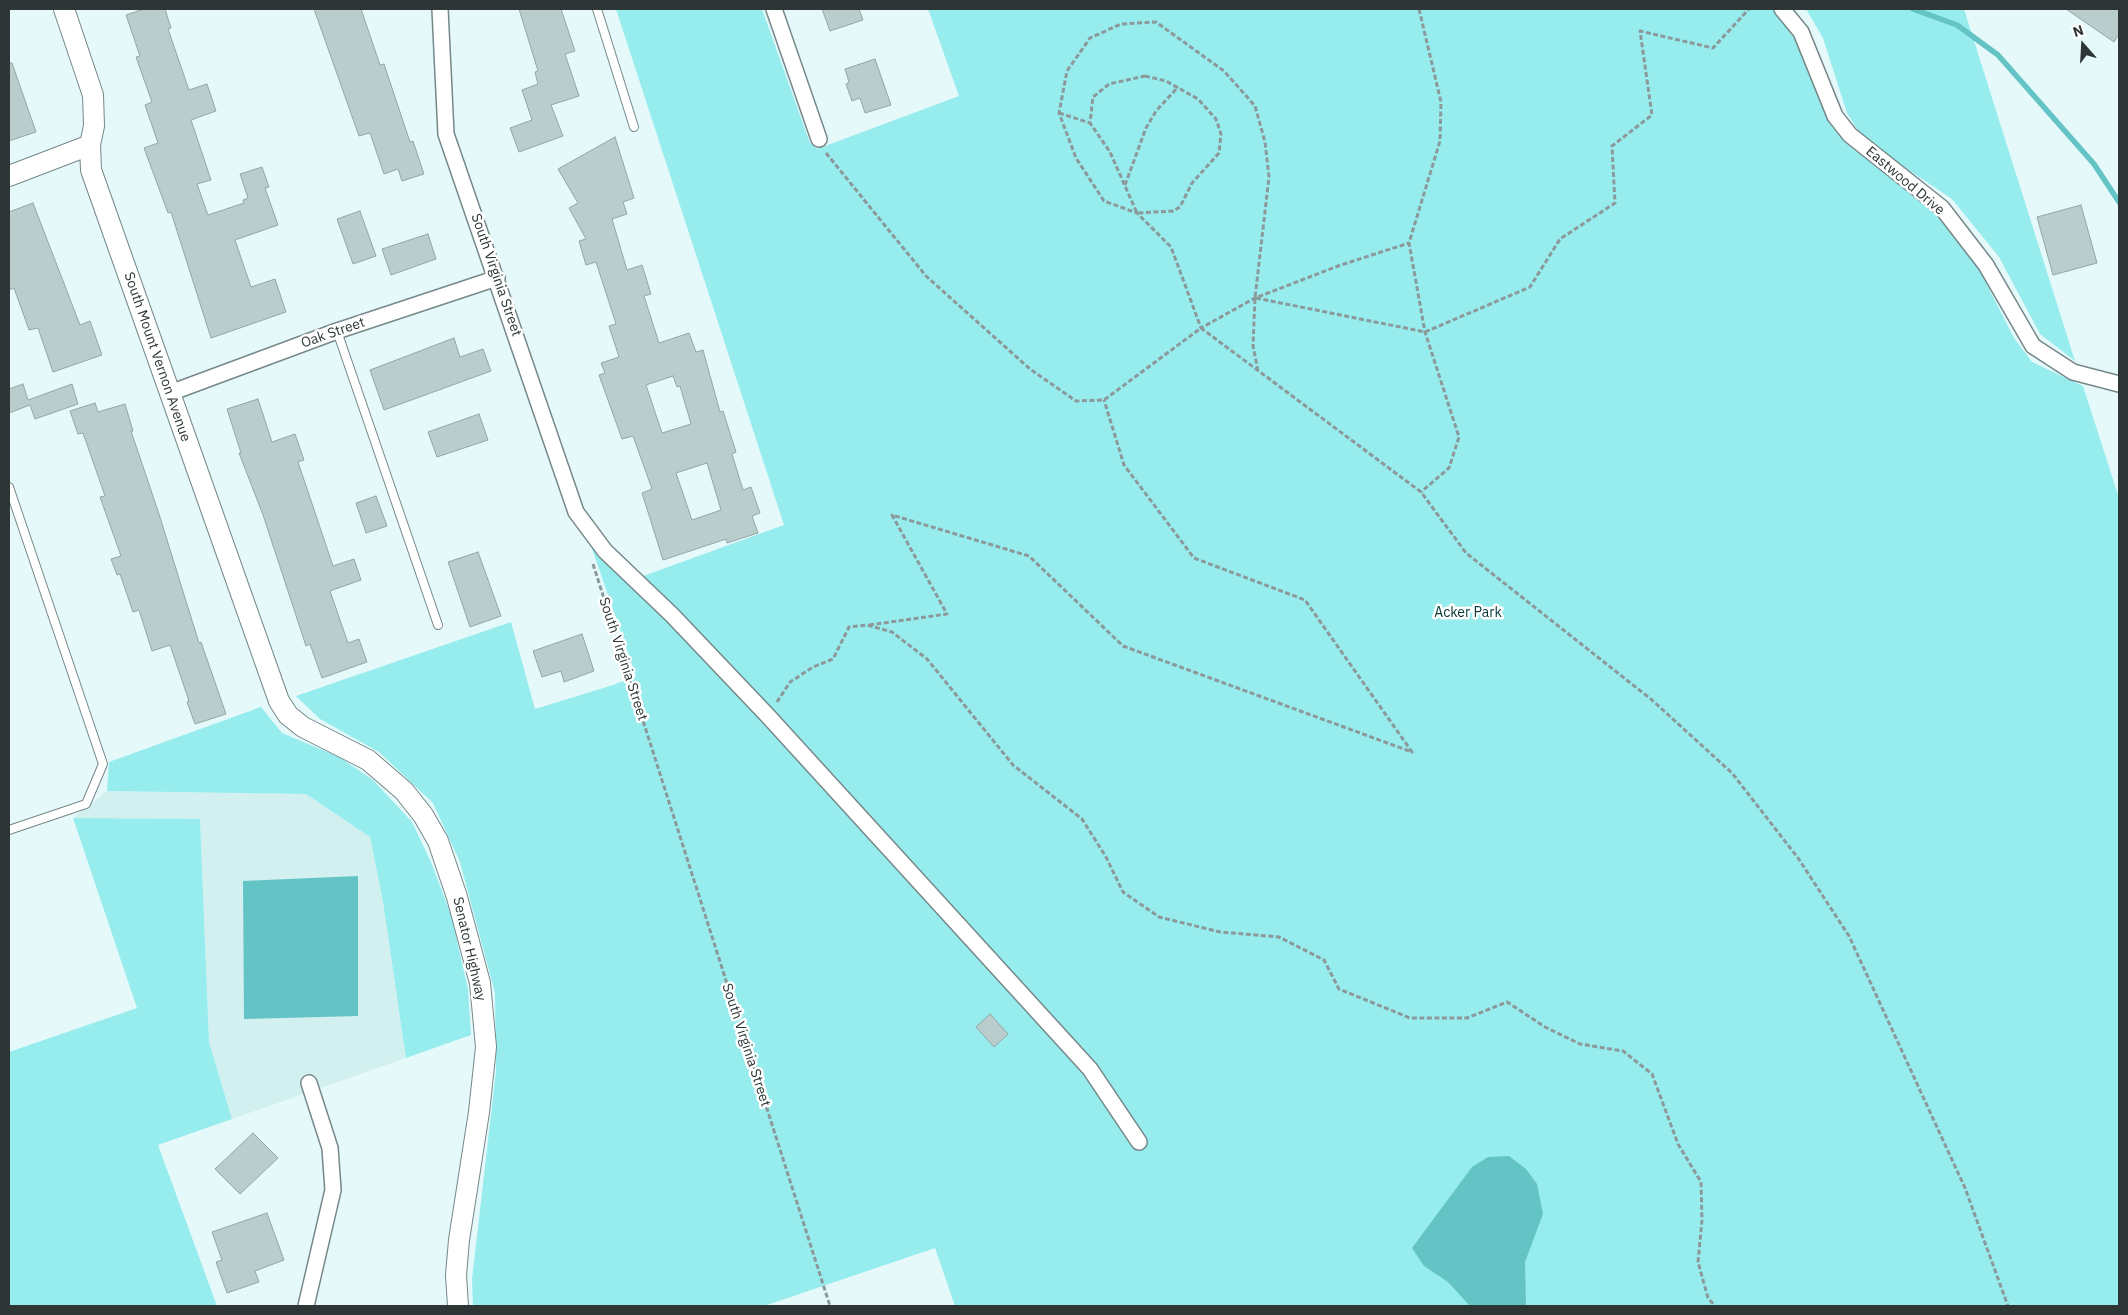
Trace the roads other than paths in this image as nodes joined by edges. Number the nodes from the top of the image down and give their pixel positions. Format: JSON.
{"nodes":[{"id":1,"x":64,"y":9,"type":"edge"},
{"id":2,"x":440,"y":9,"type":"edge"},
{"id":3,"x":596,"y":9,"type":"edge"},
{"id":4,"x":774,"y":9,"type":"edge"},
{"id":5,"x":1782,"y":9,"type":"edge"},
{"id":6,"x":634,"y":127,"type":"dead end"},
{"id":7,"x":819,"y":139,"type":"road end"},
{"id":8,"x":90,"y":145,"type":"junction"},
{"id":9,"x":9,"y":176,"type":"edge"},
{"id":10,"x":498,"y":278,"type":"junction"},
{"id":11,"x":337,"y":331,"type":"junction"},
{"id":12,"x":2119,"y":384,"type":"edge"},
{"id":13,"x":170,"y":393,"type":"junction"},
{"id":14,"x":9,"y":487,"type":"edge"},
{"id":15,"x":438,"y":625,"type":"dead end"},
{"id":16,"x":279,"y":700,"type":"joint"},
{"id":17,"x":9,"y":830,"type":"edge"},
{"id":18,"x":309,"y":1083,"type":"dead end"},
{"id":19,"x":1139,"y":1142,"type":"dead end"},
{"id":20,"x":306,"y":1306,"type":"edge"},
{"id":21,"x":458,"y":1306,"type":"edge"}],
"edges":[{"from":1,"to":8,"type":"street","name":"South Mount Vernon Avenue"},
{"from":2,"to":10,"type":"street","name":"South Virginia Street"},
{"from":3,"to":6,"type":"lane"},
{"from":4,"to":7,"type":"street"},
{"from":5,"to":12,"type":"street","name":"Eastwood Drive"},
{"from":8,"to":9,"type":"street"},
{"from":8,"to":13,"type":"street","name":"South Mount Vernon Avenue"},
{"from":10,"to":11,"type":"street","name":"Oak Street"},
{"from":10,"to":19,"type":"street","name":"South Virginia Street"},
{"from":11,"to":13,"type":"street","name":"Oak Street"},
{"from":11,"to":15,"type":"lane"},
{"from":13,"to":16,"type":"street","name":"South Mount Vernon Avenue"},
{"from":14,"to":17,"type":"lane"},
{"from":16,"to":21,"type":"street","name":"Senator Highway"},
{"from":18,"to":20,"type":"street"}]}
